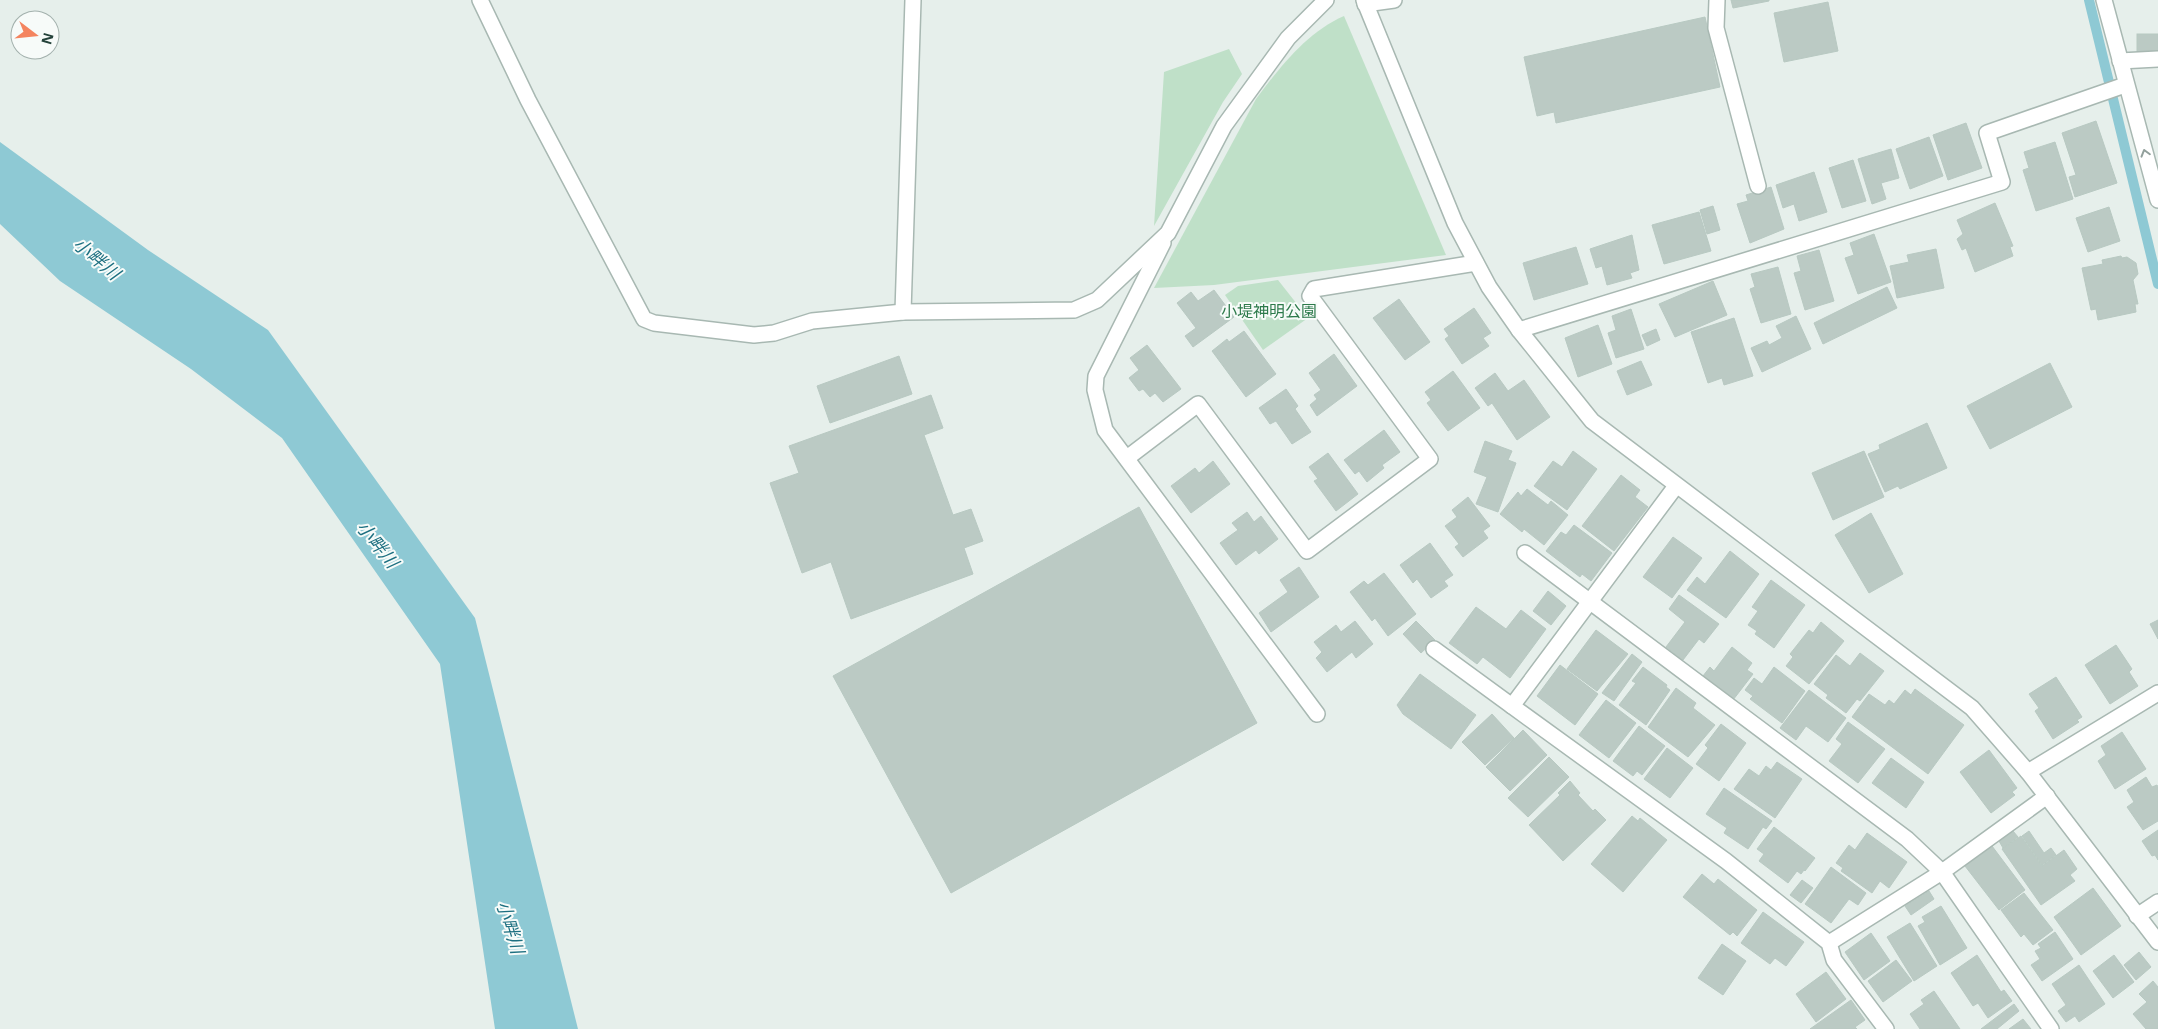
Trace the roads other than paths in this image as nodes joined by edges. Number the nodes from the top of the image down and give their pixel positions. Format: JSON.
{"nodes":[{"id":1,"x":480,"y":0,"type":"edge"},
{"id":2,"x":913,"y":0,"type":"edge"},
{"id":3,"x":1326,"y":0,"type":"edge"},
{"id":4,"x":1394,"y":0,"type":"edge"},
{"id":5,"x":1717,"y":0,"type":"edge"},
{"id":6,"x":2104,"y":0,"type":"edge"},
{"id":7,"x":1364,"y":2,"type":"edge"},
{"id":8,"x":2158,"y":59,"type":"edge"},
{"id":9,"x":2120,"y":60,"type":"junction"},
{"id":10,"x":2126,"y":85,"type":"junction"},
{"id":11,"x":1758,"y":186,"type":"dead end"},
{"id":12,"x":2158,"y":200,"type":"edge"},
{"id":13,"x":1168,"y":233,"type":"junction"},
{"id":14,"x":1476,"y":263,"type":"junction"},
{"id":15,"x":903,"y":312,"type":"junction"},
{"id":16,"x":1519,"y":330,"type":"junction"},
{"id":17,"x":1126,"y":458,"type":"junction"},
{"id":18,"x":1676,"y":486,"type":"junction"},
{"id":19,"x":1525,"y":553,"type":"dead end"},
{"id":20,"x":1590,"y":600,"type":"junction"},
{"id":21,"x":1434,"y":649,"type":"dead end"},
{"id":22,"x":2158,"y":694,"type":"edge"},
{"id":23,"x":1512,"y":706,"type":"junction"},
{"id":24,"x":1317,"y":714,"type":"dead end"},
{"id":25,"x":2028,"y":772,"type":"junction"},
{"id":26,"x":2047,"y":796,"type":"junction"},
{"id":27,"x":1942,"y":872,"type":"junction"},
{"id":28,"x":2158,"y":902,"type":"edge"},
{"id":29,"x":2137,"y":916,"type":"junction"},
{"id":30,"x":2158,"y":942,"type":"edge"},
{"id":31,"x":1830,"y":943,"type":"junction"},
{"id":32,"x":1886,"y":1029,"type":"edge"},
{"id":33,"x":2050,"y":1029,"type":"edge"}],
"edges":[{"from":1,"to":15,"type":"street"},
{"from":2,"to":15,"type":"street"},
{"from":3,"to":13,"type":"street"},
{"from":4,"to":7,"type":"street"},
{"from":5,"to":11,"type":"street"},
{"from":6,"to":9,"type":"street"},
{"from":7,"to":14,"type":"street"},
{"from":8,"to":9,"type":"street"},
{"from":9,"to":10,"type":"street"},
{"from":12,"to":10,"type":"street","one_way":true},
{"from":10,"to":16,"type":"street"},
{"from":13,"to":15,"type":"street"},
{"from":13,"to":17,"type":"street"},
{"from":14,"to":16,"type":"street"},
{"from":14,"to":17,"type":"street"},
{"from":16,"to":18,"type":"street"},
{"from":17,"to":24,"type":"street"},
{"from":18,"to":20,"type":"street"},
{"from":18,"to":25,"type":"street"},
{"from":19,"to":20,"type":"street"},
{"from":20,"to":23,"type":"street"},
{"from":20,"to":27,"type":"street"},
{"from":21,"to":23,"type":"street"},
{"from":22,"to":25,"type":"street"},
{"from":23,"to":31,"type":"street"},
{"from":25,"to":26,"type":"street"},
{"from":26,"to":27,"type":"street"},
{"from":26,"to":29,"type":"street"},
{"from":27,"to":31,"type":"street"},
{"from":27,"to":33,"type":"street"},
{"from":28,"to":29,"type":"street"},
{"from":29,"to":30,"type":"street"},
{"from":31,"to":32,"type":"street"}]}
